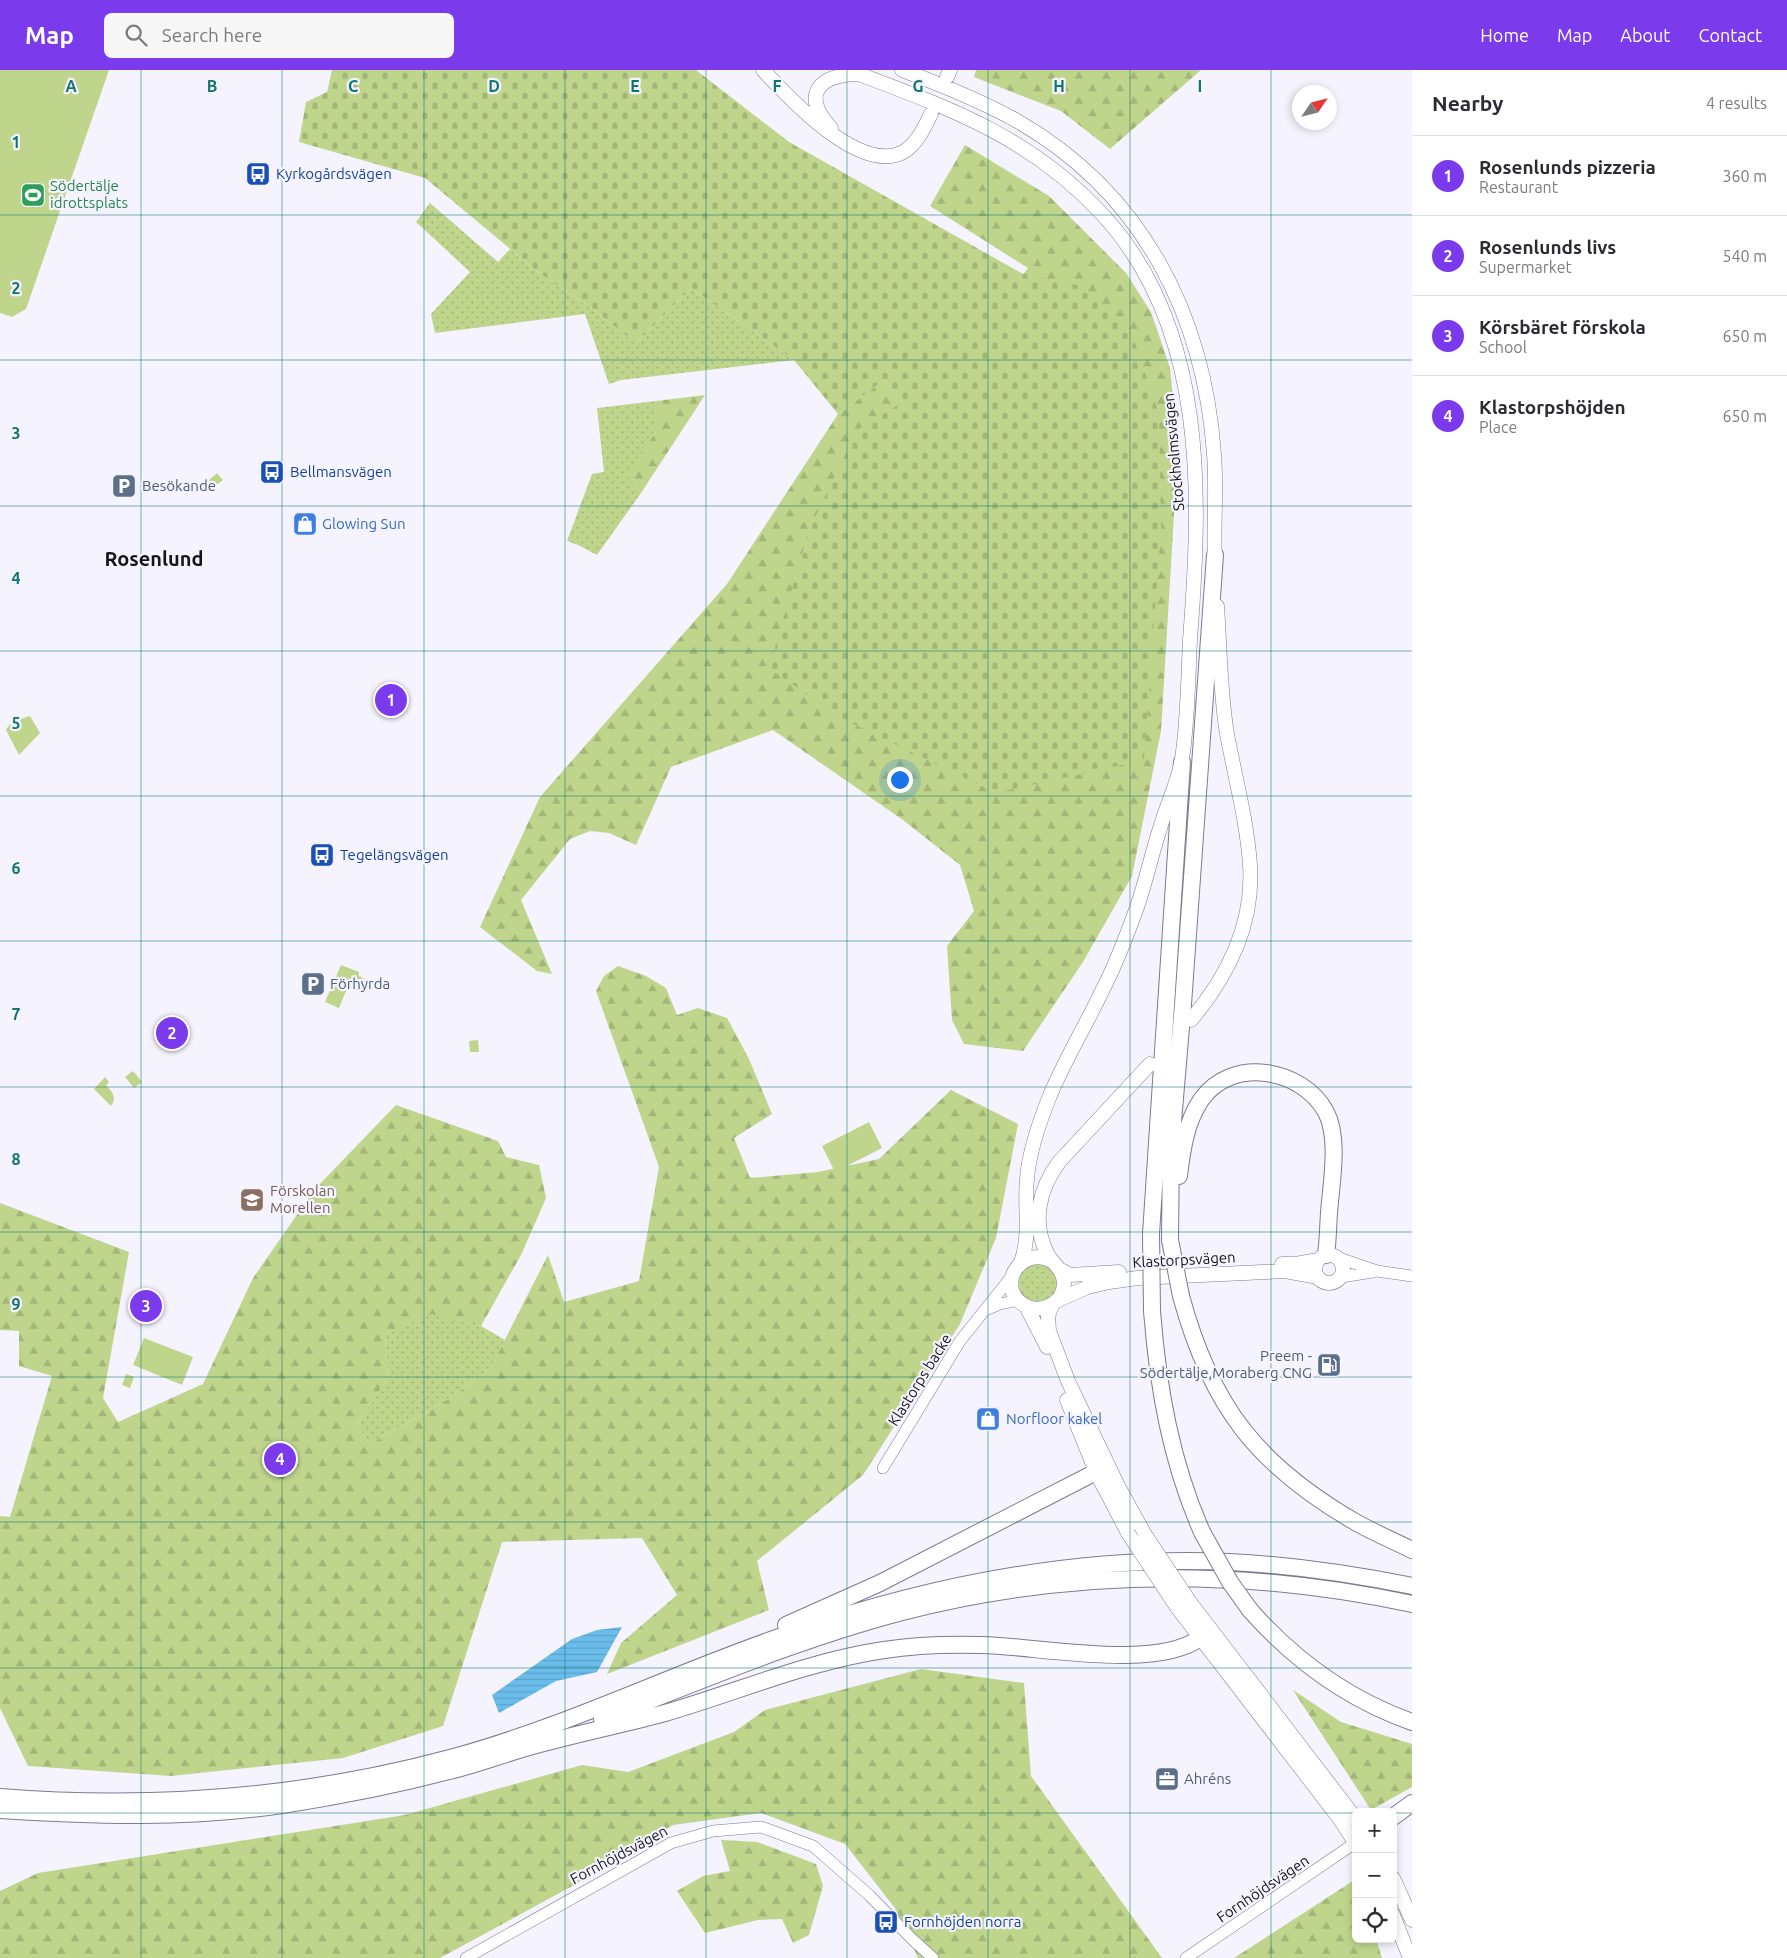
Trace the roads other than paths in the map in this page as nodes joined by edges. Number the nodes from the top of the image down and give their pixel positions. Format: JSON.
{"nodes":[{"id":1,"x":763,"y":70,"type":"edge"},
{"id":2,"x":902,"y":70,"type":"edge"},
{"id":3,"x":853,"y":72,"type":"edge"},
{"id":4,"x":931,"y":114,"type":"dead end"},
{"id":5,"x":842,"y":140,"type":"junction"},
{"id":6,"x":1215,"y":555,"type":"junction"},
{"id":7,"x":1182,"y":762,"type":"junction"},
{"id":8,"x":1191,"y":1020,"type":"dead end"},
{"id":9,"x":1150,"y":1064,"type":"dead end"},
{"id":10,"x":1174,"y":1240,"type":"junction"},
{"id":11,"x":1328,"y":1258,"type":"junction"},
{"id":12,"x":1021,"y":1262,"type":"junction"},
{"id":13,"x":1056,"y":1266,"type":"junction"},
{"id":14,"x":1377,"y":1271,"type":"junction"},
{"id":15,"x":1012,"y":1276,"type":"junction"},
{"id":16,"x":1412,"y":1276,"type":"edge"},
{"id":17,"x":1318,"y":1277,"type":"junction"},
{"id":18,"x":1341,"y":1277,"type":"junction"},
{"id":19,"x":1022,"y":1303,"type":"junction"},
{"id":20,"x":1053,"y":1303,"type":"junction"},
{"id":21,"x":986,"y":1310,"type":"junction"},
{"id":22,"x":883,"y":1468,"type":"dead end"},
{"id":23,"x":1096,"y":1472,"type":"junction"},
{"id":24,"x":1116,"y":1484,"type":"junction"},
{"id":25,"x":1412,"y":1550,"type":"edge"},
{"id":26,"x":1412,"y":1586,"type":"edge"},
{"id":27,"x":1182,"y":1604,"type":"junction"},
{"id":28,"x":1412,"y":1604,"type":"edge"},
{"id":29,"x":1202,"y":1619,"type":"junction"},
{"id":30,"x":1200,"y":1638,"type":"junction"},
{"id":31,"x":662,"y":1683,"type":"junction"},
{"id":32,"x":1412,"y":1722,"type":"edge"},
{"id":33,"x":537,"y":1744,"type":"junction"},
{"id":34,"x":0,"y":1797,"type":"edge"},
{"id":35,"x":1412,"y":1803,"type":"edge"},
{"id":36,"x":0,"y":1810,"type":"edge"},
{"id":37,"x":1352,"y":1814,"type":"edge"},
{"id":38,"x":1397,"y":1814,"type":"edge"},
{"id":39,"x":1352,"y":1837,"type":"edge"},
{"id":40,"x":1352,"y":1846,"type":"edge"},
{"id":41,"x":1397,"y":1887,"type":"edge"},
{"id":42,"x":1412,"y":1920,"type":"edge"},
{"id":43,"x":1397,"y":1925,"type":"edge"},
{"id":44,"x":466,"y":1958,"type":"edge"},
{"id":45,"x":934,"y":1958,"type":"edge"},
{"id":46,"x":1186,"y":1958,"type":"edge"},
{"id":47,"x":1410,"y":1958,"type":"edge"}],
"edges":[{"from":1,"to":5,"type":"main road"},
{"from":2,"to":6,"type":"main road"},
{"from":3,"to":5,"type":"main road"},
{"from":3,"to":7,"type":"main road","name":"Stockholmsvägen"},
{"from":4,"to":5,"type":"main road"},
{"from":6,"to":8,"type":"main road"},
{"from":6,"to":10,"type":"highway"},
{"from":7,"to":12,"type":"main road","name":"Stockholmsvägen"},
{"from":7,"to":32,"type":"highway","bridge":true},
{"from":9,"to":13,"type":"main road"},
{"from":10,"to":11,"type":"highway"},
{"from":10,"to":25,"type":"highway","bridge":true},
{"from":11,"to":13,"type":"main road","name":"Klastorpsvägen"},
{"from":11,"to":14,"type":"street","name":"Klastorpsvägen"},
{"from":11,"to":17,"type":"main road"},
{"from":11,"to":18,"type":"main road"},
{"from":12,"to":13,"type":"main road"},
{"from":12,"to":15,"type":"main road"},
{"from":13,"to":20,"type":"main road"},
{"from":14,"to":16,"type":"street","name":"Klastorpsvägen"},
{"from":14,"to":18,"type":"street","name":"Klastorpsvägen"},
{"from":15,"to":19,"type":"main road"},
{"from":15,"to":21,"type":"street","name":"Klastorps backe"},
{"from":17,"to":18,"type":"main road"},
{"from":17,"to":20,"type":"main road","name":"Klastorpsvägen"},
{"from":19,"to":20,"type":"main road"},
{"from":19,"to":21,"type":"street"},
{"from":19,"to":23,"type":"main road"},
{"from":20,"to":24,"type":"main road"},
{"from":21,"to":22,"type":"street","name":"Klastorps backe"},
{"from":23,"to":24,"type":"main road"},
{"from":23,"to":27,"type":"main road","bridge":true},
{"from":23,"to":31,"type":"highway"},
{"from":24,"to":27,"type":"main road","bridge":true},
{"from":26,"to":31,"type":"highway"},
{"from":27,"to":29,"type":"main road"},
{"from":27,"to":30,"type":"main road"},
{"from":28,"to":33,"type":"highway"},
{"from":29,"to":30,"type":"main road"},
{"from":29,"to":37,"type":"main road"},
{"from":30,"to":33,"type":"highway"},
{"from":30,"to":39,"type":"main road"},
{"from":31,"to":34,"type":"highway"},
{"from":33,"to":36,"type":"highway"},
{"from":35,"to":38,"type":"highway"},
{"from":40,"to":46,"type":"street","name":"Fornhöjdsvägen"},
{"from":41,"to":42,"type":"main road"},
{"from":43,"to":47,"type":"main road"},
{"from":44,"to":45,"type":"street","name":"Fornhöjdsvägen"}]}
